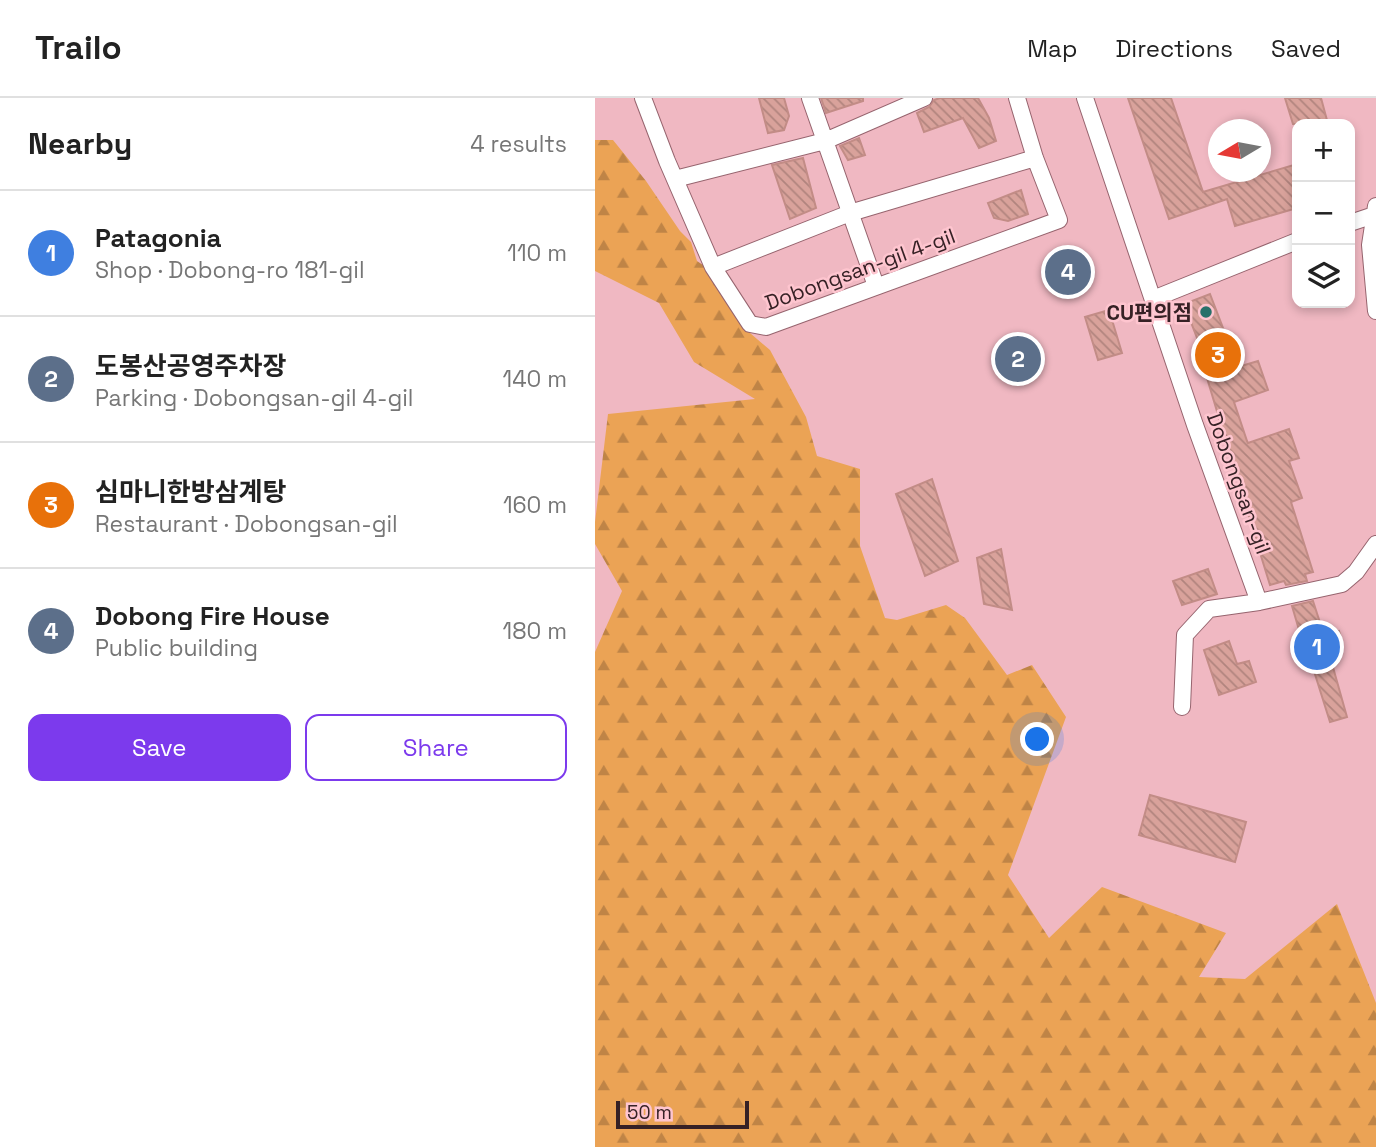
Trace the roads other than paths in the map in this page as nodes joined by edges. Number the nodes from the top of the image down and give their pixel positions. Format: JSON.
{"nodes":[{"id":1,"x":643,"y":98,"type":"edge"},
{"id":2,"x":810,"y":98,"type":"edge"},
{"id":3,"x":924,"y":98,"type":"edge"},
{"id":4,"x":1017,"y":98,"type":"edge"},
{"id":5,"x":1085,"y":98,"type":"edge"},
{"id":6,"x":825,"y":141,"type":"junction"},
{"id":7,"x":1035,"y":158,"type":"junction"},
{"id":8,"x":675,"y":178,"type":"junction"},
{"id":9,"x":1375,"y":210,"type":"edge"},
{"id":10,"x":851,"y":213,"type":"junction"},
{"id":11,"x":1355,"y":220,"type":"edge"},
{"id":12,"x":1292,"y":243,"type":"edge"},
{"id":13,"x":713,"y":267,"type":"junction"},
{"id":14,"x":876,"y":286,"type":"junction"},
{"id":15,"x":1153,"y":299,"type":"junction"},
{"id":16,"x":1376,"y":311,"type":"edge"},
{"id":17,"x":1376,"y":544,"type":"edge"},
{"id":18,"x":1259,"y":602,"type":"junction"},
{"id":19,"x":1182,"y":707,"type":"dead end"}],
"edges":[{"from":1,"to":8,"type":"street","name":"Dobongsan-gil 4-gil"},
{"from":2,"to":6,"type":"street"},
{"from":3,"to":6,"type":"street"},
{"from":4,"to":7,"type":"street","name":"Dobongsan-gil 4-gil"},
{"from":5,"to":15,"type":"street","name":"Dobongsan-gil"},
{"from":6,"to":8,"type":"street"},
{"from":6,"to":10,"type":"street"},
{"from":7,"to":10,"type":"street"},
{"from":7,"to":14,"type":"street","name":"Dobongsan-gil 4-gil"},
{"from":8,"to":13,"type":"street","name":"Dobongsan-gil 4-gil"},
{"from":9,"to":11,"type":"street"},
{"from":9,"to":16,"type":"street"},
{"from":10,"to":13,"type":"street"},
{"from":10,"to":14,"type":"street"},
{"from":12,"to":15,"type":"street"},
{"from":13,"to":14,"type":"street","name":"Dobongsan-gil 4-gil"},
{"from":15,"to":18,"type":"street","name":"Dobongsan-gil"},
{"from":17,"to":18,"type":"street"},
{"from":18,"to":19,"type":"street"}]}
